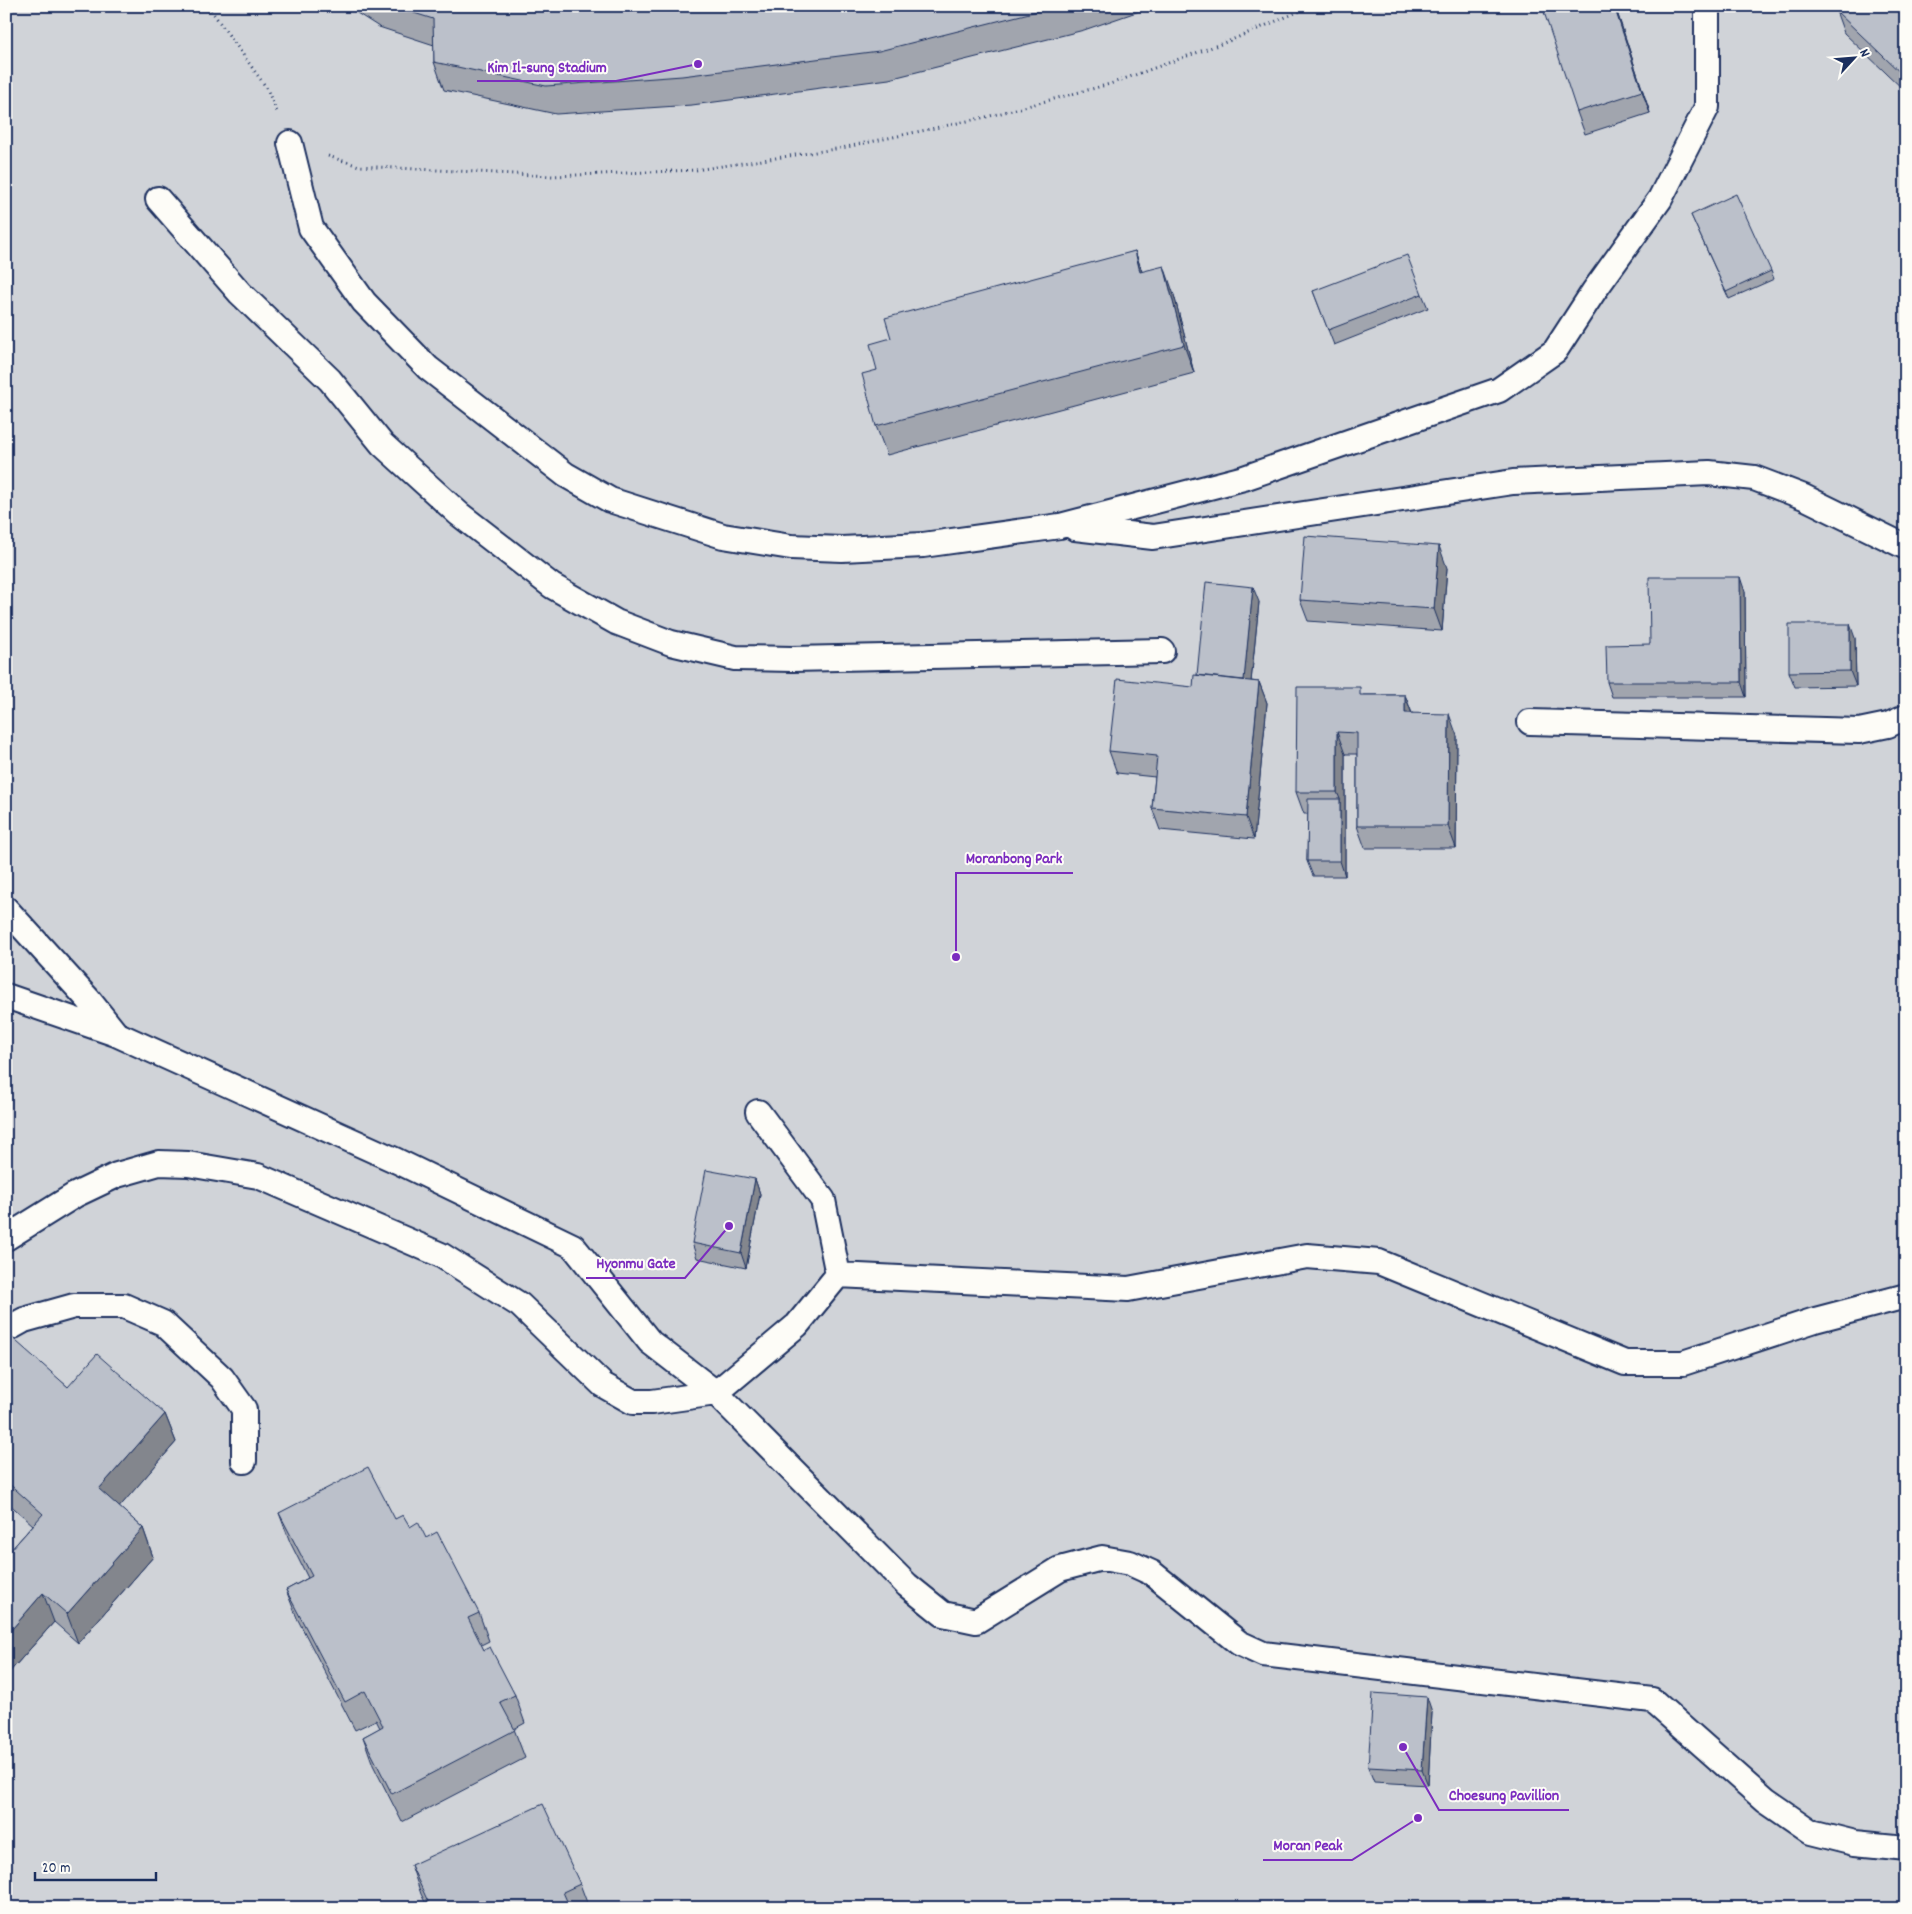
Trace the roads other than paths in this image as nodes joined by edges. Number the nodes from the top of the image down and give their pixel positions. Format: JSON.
{"nodes":[{"id":1,"x":1707,"y":6,"type":"edge"},
{"id":2,"x":290,"y":144,"type":"road end"},
{"id":3,"x":158,"y":199,"type":"dead end"},
{"id":4,"x":1060,"y":526,"type":"junction"},
{"id":5,"x":1906,"y":547,"type":"edge"},
{"id":6,"x":1162,"y":651,"type":"dead end"},
{"id":7,"x":1906,"y":717,"type":"edge"},
{"id":8,"x":1530,"y":722,"type":"dead end"},
{"id":9,"x":6,"y":909,"type":"edge"},
{"id":10,"x":6,"y":996,"type":"edge"},
{"id":11,"x":116,"y":1034,"type":"junction"},
{"id":12,"x":758,"y":1112,"type":"dead end"},
{"id":13,"x":6,"y":1238,"type":"edge"},
{"id":14,"x":838,"y":1275,"type":"junction"},
{"id":15,"x":1906,"y":1296,"type":"edge"},
{"id":16,"x":6,"y":1330,"type":"edge"},
{"id":17,"x":716,"y":1392,"type":"junction"},
{"id":18,"x":244,"y":1461,"type":"dead end"},
{"id":19,"x":1906,"y":1848,"type":"edge"}],
"edges":[{"from":1,"to":4,"type":"lane"},
{"from":2,"to":4,"type":"lane"},
{"from":3,"to":6,"type":"lane"},
{"from":4,"to":5,"type":"lane"},
{"from":7,"to":8,"type":"lane"},
{"from":9,"to":11,"type":"lane"},
{"from":10,"to":11,"type":"lane"},
{"from":11,"to":17,"type":"lane"},
{"from":12,"to":14,"type":"lane"},
{"from":13,"to":17,"type":"lane"},
{"from":14,"to":15,"type":"lane"},
{"from":14,"to":17,"type":"lane"},
{"from":16,"to":18,"type":"lane"},
{"from":17,"to":19,"type":"lane"}]}
